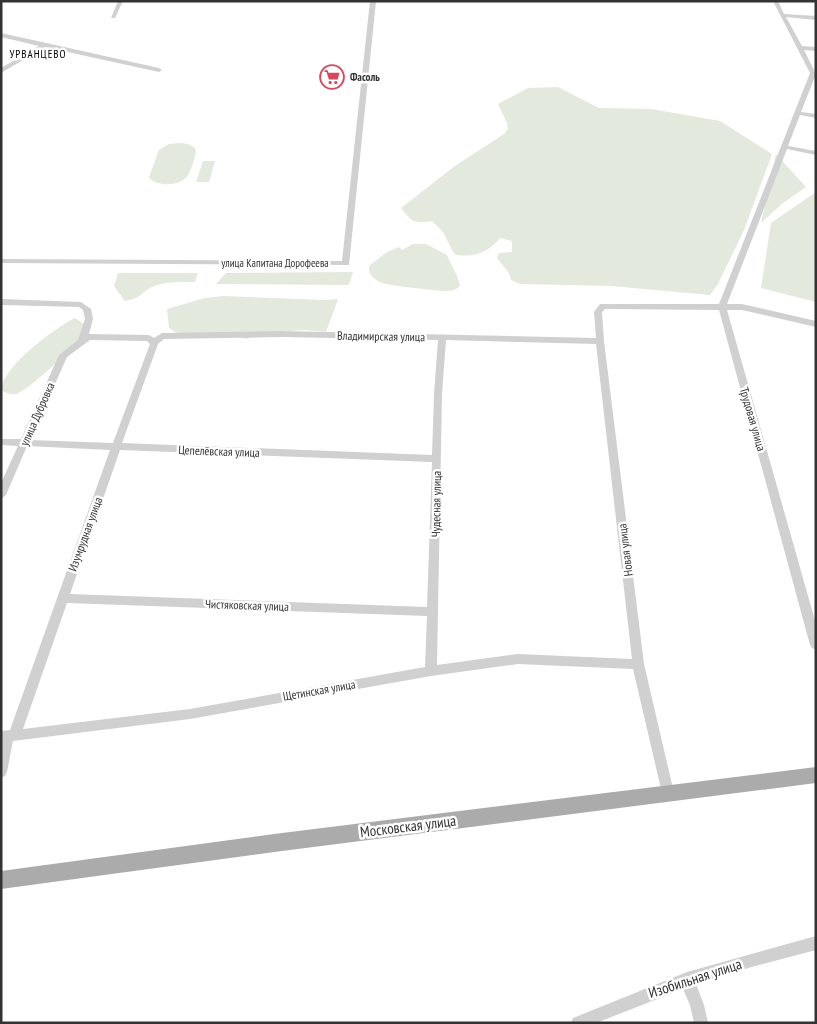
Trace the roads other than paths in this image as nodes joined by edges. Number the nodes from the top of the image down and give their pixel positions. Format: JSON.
{"nodes":[{"id":1,"x":121,"y":1,"type":"edge"},
{"id":2,"x":373,"y":1,"type":"edge"},
{"id":3,"x":775,"y":1,"type":"edge"},
{"id":4,"x":782,"y":15,"type":"junction"},
{"id":5,"x":113,"y":17,"type":"dead end"},
{"id":6,"x":816,"y":18,"type":"edge"},
{"id":7,"x":1,"y":36,"type":"edge"},
{"id":8,"x":44,"y":45,"type":"junction"},
{"id":9,"x":800,"y":48,"type":"junction"},
{"id":10,"x":816,"y":48,"type":"edge"},
{"id":11,"x":159,"y":70,"type":"dead end"},
{"id":12,"x":1,"y":71,"type":"edge"},
{"id":13,"x":813,"y":82,"type":"edge"},
{"id":14,"x":798,"y":113,"type":"junction"},
{"id":15,"x":816,"y":116,"type":"edge"},
{"id":16,"x":785,"y":147,"type":"junction"},
{"id":17,"x":816,"y":153,"type":"edge"},
{"id":18,"x":1,"y":261,"type":"edge"},
{"id":19,"x":1,"y":302,"type":"edge"},
{"id":20,"x":722,"y":307,"type":"junction"},
{"id":21,"x":816,"y":324,"type":"edge"},
{"id":22,"x":442,"y":337,"type":"junction"},
{"id":23,"x":158,"y":339,"type":"junction"},
{"id":24,"x":600,"y":341,"type":"junction"},
{"id":25,"x":82,"y":342,"type":"junction"},
{"id":26,"x":1,"y":442,"type":"edge"},
{"id":27,"x":24,"y":443,"type":"junction"},
{"id":28,"x":116,"y":448,"type":"junction"},
{"id":29,"x":437,"y":459,"type":"junction"},
{"id":30,"x":1,"y":495,"type":"edge"},
{"id":31,"x":62,"y":598,"type":"junction"},
{"id":32,"x":432,"y":612,"type":"junction"},
{"id":33,"x":816,"y":645,"type":"edge"},
{"id":34,"x":638,"y":664,"type":"junction"},
{"id":35,"x":431,"y":671,"type":"junction"},
{"id":36,"x":8,"y":737,"type":"edge"},
{"id":37,"x":1,"y":772,"type":"edge"},
{"id":38,"x":816,"y":775,"type":"edge"},
{"id":39,"x":668,"y":793,"type":"junction"},
{"id":40,"x":1,"y":880,"type":"edge"},
{"id":41,"x":816,"y":943,"type":"edge"},
{"id":42,"x":687,"y":979,"type":"junction"},
{"id":43,"x":578,"y":1023,"type":"edge"},
{"id":44,"x":701,"y":1023,"type":"edge"}],
"edges":[{"from":1,"to":5,"type":"street"},
{"from":2,"to":18,"type":"street","name":"улица Капитана Дорофеева"},
{"from":3,"to":4,"type":"street"},
{"from":4,"to":6,"type":"street"},
{"from":4,"to":9,"type":"street"},
{"from":7,"to":8,"type":"street"},
{"from":8,"to":11,"type":"street"},
{"from":8,"to":12,"type":"street"},
{"from":9,"to":10,"type":"street"},
{"from":9,"to":13,"type":"street"},
{"from":13,"to":14,"type":"street"},
{"from":14,"to":15,"type":"street"},
{"from":14,"to":16,"type":"street"},
{"from":16,"to":17,"type":"street"},
{"from":16,"to":20,"type":"street"},
{"from":19,"to":25,"type":"street"},
{"from":20,"to":21,"type":"street"},
{"from":20,"to":24,"type":"street","name":"Новая улица"},
{"from":20,"to":33,"type":"street","name":"Трудовая улица"},
{"from":22,"to":23,"type":"street","name":"Владимирская улица"},
{"from":22,"to":24,"type":"street","name":"Владимирская улица"},
{"from":22,"to":29,"type":"street","name":"Чудесная улица"},
{"from":23,"to":25,"type":"street","name":"улица Дубровка"},
{"from":23,"to":28,"type":"street","name":"Изумрудная улица"},
{"from":24,"to":34,"type":"street","name":"Новая улица"},
{"from":25,"to":27,"type":"street","name":"улица Дубровка"},
{"from":26,"to":27,"type":"street","name":"Цепелёвская улица"},
{"from":27,"to":28,"type":"street","name":"Цепелёвская улица"},
{"from":27,"to":30,"type":"street","name":"улица Дубровка"},
{"from":28,"to":29,"type":"street","name":"Цепелёвская улица"},
{"from":28,"to":31,"type":"street","name":"Изумрудная улица"},
{"from":29,"to":32,"type":"street","name":"Чудесная улица"},
{"from":31,"to":32,"type":"street","name":"Чистяковская улица"},
{"from":31,"to":36,"type":"street","name":"Изумрудная улица"},
{"from":32,"to":35,"type":"street","name":"Чудесная улица"},
{"from":34,"to":35,"type":"street","name":"Щетинская улица"},
{"from":34,"to":39,"type":"street","name":"Новая улица"},
{"from":35,"to":36,"type":"street","name":"Щетинская улица"},
{"from":36,"to":37,"type":"street","name":"Изумрудная улица"},
{"from":38,"to":39,"type":"main road","name":"Московская улица"},
{"from":39,"to":40,"type":"main road","name":"Московская улица"},
{"from":41,"to":42,"type":"street","name":"Изобильная улица"},
{"from":42,"to":43,"type":"street","name":"Изобильная улица"},
{"from":42,"to":44,"type":"street"}]}
